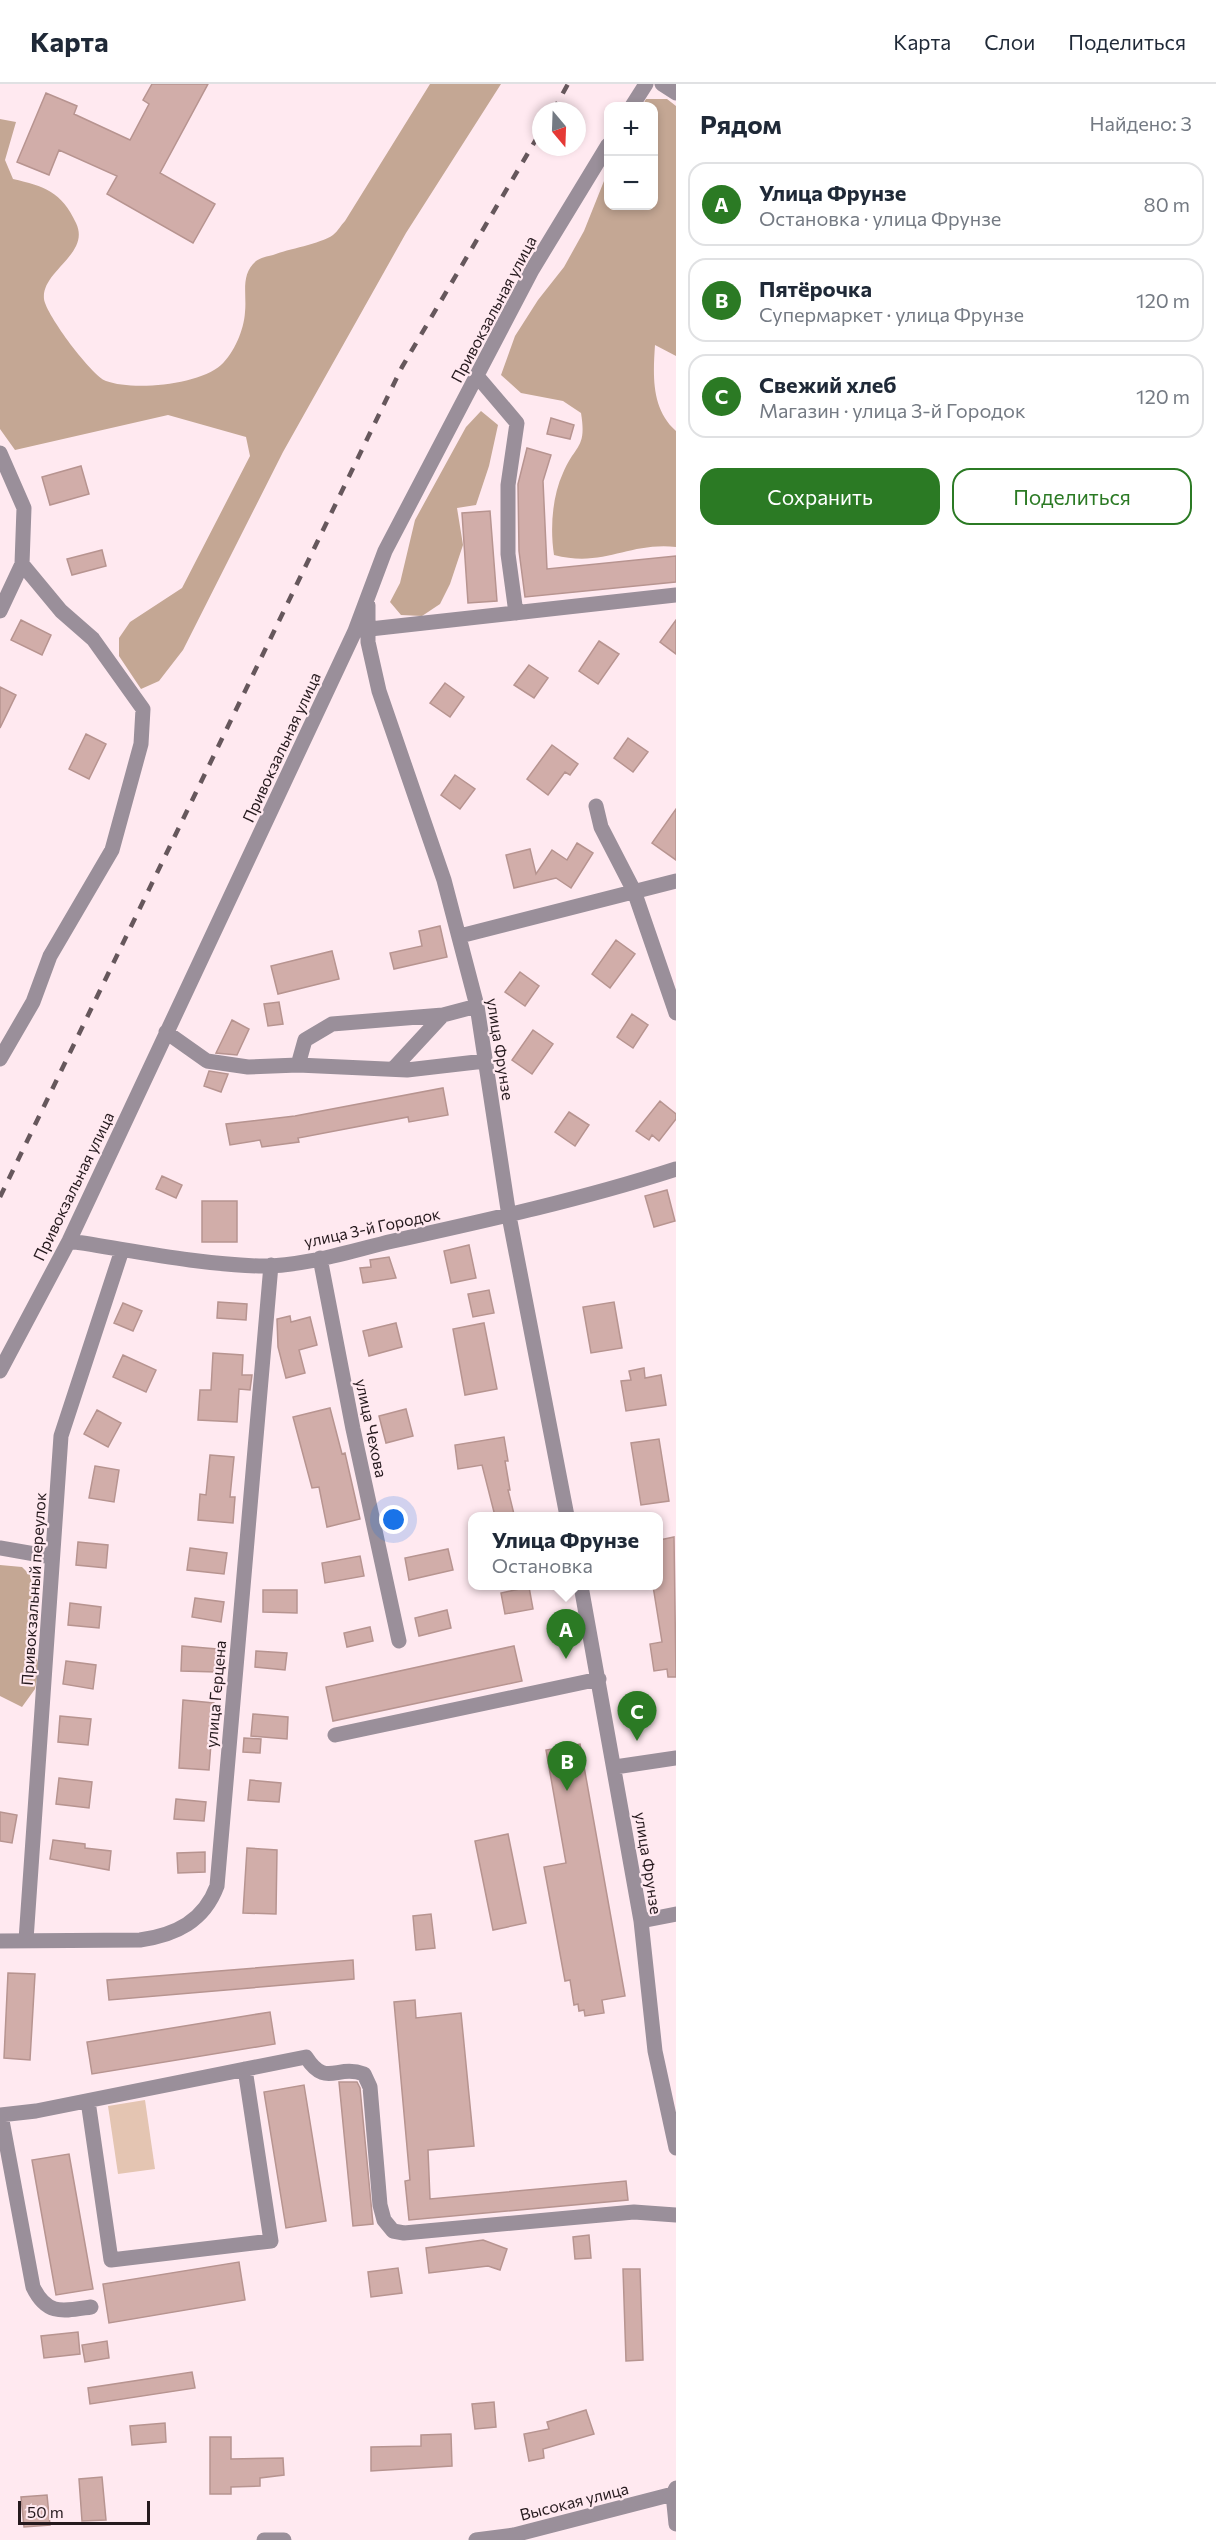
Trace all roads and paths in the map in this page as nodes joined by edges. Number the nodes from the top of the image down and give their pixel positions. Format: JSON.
{"nodes":[{"id":1,"x":646,"y":84,"type":"edge"},
{"id":2,"x":662,"y":84,"type":"edge"},
{"id":3,"x":676,"y":93,"type":"edge"},
{"id":4,"x":635,"y":102,"type":"edge"},
{"id":5,"x":604,"y":154,"type":"edge"},
{"id":6,"x":477,"y":376,"type":"junction"},
{"id":7,"x":0,"y":453,"type":"edge"},
{"id":8,"x":22,"y":564,"type":"junction"},
{"id":9,"x":676,"y":595,"type":"edge"},
{"id":10,"x":0,"y":611,"type":"edge"},
{"id":11,"x":516,"y":612,"type":"junction"},
{"id":12,"x":362,"y":630,"type":"junction"},
{"id":13,"x":596,"y":806,"type":"dead end"},
{"id":14,"x":676,"y":882,"type":"edge"},
{"id":15,"x":634,"y":891,"type":"junction"},
{"id":16,"x":460,"y":936,"type":"junction"},
{"id":17,"x":477,"y":1006,"type":"junction"},
{"id":18,"x":676,"y":1013,"type":"edge"},
{"id":19,"x":443,"y":1015,"type":"junction"},
{"id":20,"x":166,"y":1032,"type":"junction"},
{"id":21,"x":0,"y":1059,"type":"edge"},
{"id":22,"x":485,"y":1061,"type":"junction"},
{"id":23,"x":298,"y":1065,"type":"junction"},
{"id":24,"x":393,"y":1069,"type":"junction"},
{"id":25,"x":676,"y":1169,"type":"edge"},
{"id":26,"x":509,"y":1216,"type":"junction"},
{"id":27,"x":69,"y":1241,"type":"junction"},
{"id":28,"x":123,"y":1250,"type":"junction"},
{"id":29,"x":320,"y":1257,"type":"junction"},
{"id":30,"x":271,"y":1265,"type":"junction"},
{"id":31,"x":0,"y":1371,"type":"edge"},
{"id":32,"x":566,"y":1512,"type":"edge"},
{"id":33,"x":0,"y":1548,"type":"edge"},
{"id":34,"x":52,"y":1557,"type":"junction"},
{"id":35,"x":581,"y":1590,"type":"edge"},
{"id":36,"x":399,"y":1641,"type":"dead end"},
{"id":37,"x":599,"y":1679,"type":"junction"},
{"id":38,"x":335,"y":1735,"type":"dead end"},
{"id":39,"x":676,"y":1758,"type":"edge"},
{"id":40,"x":615,"y":1767,"type":"junction"},
{"id":41,"x":676,"y":1914,"type":"edge"},
{"id":42,"x":641,"y":1921,"type":"junction"},
{"id":43,"x":26,"y":1940,"type":"junction"},
{"id":44,"x":0,"y":1941,"type":"edge"},
{"id":45,"x":245,"y":2069,"type":"junction"},
{"id":46,"x":88,"y":2101,"type":"junction"},
{"id":47,"x":1,"y":2115,"type":"edge"},
{"id":48,"x":676,"y":2148,"type":"edge"},
{"id":49,"x":676,"y":2215,"type":"edge"},
{"id":50,"x":91,"y":2307,"type":"dead end"},
{"id":51,"x":674,"y":2491,"type":"edge"},
{"id":52,"x":676,"y":2524,"type":"edge"},
{"id":53,"x":264,"y":2540,"type":"edge"},
{"id":54,"x":284,"y":2540,"type":"edge"},
{"id":55,"x":476,"y":2540,"type":"edge"}],
"edges":[{"from":1,"to":4,"type":"street"},
{"from":2,"to":3,"type":"street"},
{"from":5,"to":6,"type":"street","name":"Привокзальная улица"},
{"from":6,"to":11,"type":"street"},
{"from":6,"to":12,"type":"street","name":"Привокзальная улица"},
{"from":7,"to":8,"type":"street"},
{"from":8,"to":10,"type":"street"},
{"from":8,"to":21,"type":"street"},
{"from":9,"to":11,"type":"street"},
{"from":11,"to":12,"type":"street"},
{"from":12,"to":16,"type":"street","name":"улица Фрунзе"},
{"from":12,"to":20,"type":"street","name":"Привокзальная улица"},
{"from":13,"to":15,"type":"street"},
{"from":14,"to":15,"type":"street"},
{"from":15,"to":16,"type":"street"},
{"from":15,"to":18,"type":"street"},
{"from":16,"to":17,"type":"street","name":"улица Фрунзе"},
{"from":17,"to":19,"type":"street"},
{"from":17,"to":22,"type":"street","name":"улица Фрунзе"},
{"from":19,"to":23,"type":"street"},
{"from":19,"to":24,"type":"street"},
{"from":20,"to":23,"type":"street"},
{"from":20,"to":27,"type":"street","name":"Привокзальная улица"},
{"from":22,"to":24,"type":"street"},
{"from":22,"to":26,"type":"street","name":"улица Фрунзе"},
{"from":23,"to":24,"type":"street"},
{"from":25,"to":26,"type":"street","name":"улица 3-й Городок"},
{"from":26,"to":29,"type":"street","name":"улица 3-й Городок"},
{"from":26,"to":32,"type":"street","name":"улица Фрунзе"},
{"from":27,"to":28,"type":"street","name":"улица 3-й Городок"},
{"from":27,"to":31,"type":"street","name":"Привокзальная улица"},
{"from":28,"to":30,"type":"street","name":"улица 3-й Городок"},
{"from":28,"to":34,"type":"street","name":"Привокзальный переулок"},
{"from":29,"to":30,"type":"street","name":"улица 3-й Городок"},
{"from":29,"to":36,"type":"street","name":"улица Чехова"},
{"from":30,"to":43,"type":"street","name":"улица Герцена"},
{"from":33,"to":34,"type":"street"},
{"from":34,"to":43,"type":"street","name":"Привокзальный переулок"},
{"from":35,"to":37,"type":"street","name":"улица Фрунзе"},
{"from":37,"to":38,"type":"street"},
{"from":37,"to":40,"type":"street","name":"улица Фрунзе"},
{"from":39,"to":40,"type":"street"},
{"from":40,"to":42,"type":"street","name":"улица Фрунзе"},
{"from":41,"to":42,"type":"street"},
{"from":42,"to":48,"type":"street","name":"улица Фрунзе"},
{"from":43,"to":44,"type":"street","name":"улица Герцена"},
{"from":45,"to":46,"type":"street"},
{"from":45,"to":46,"type":"street"},
{"from":45,"to":49,"type":"street"},
{"from":46,"to":47,"type":"street"},
{"from":47,"to":50,"type":"street"},
{"from":51,"to":52,"type":"street"},
{"from":51,"to":55,"type":"street","name":"Высокая улица"},
{"from":53,"to":54,"type":"street"}]}
